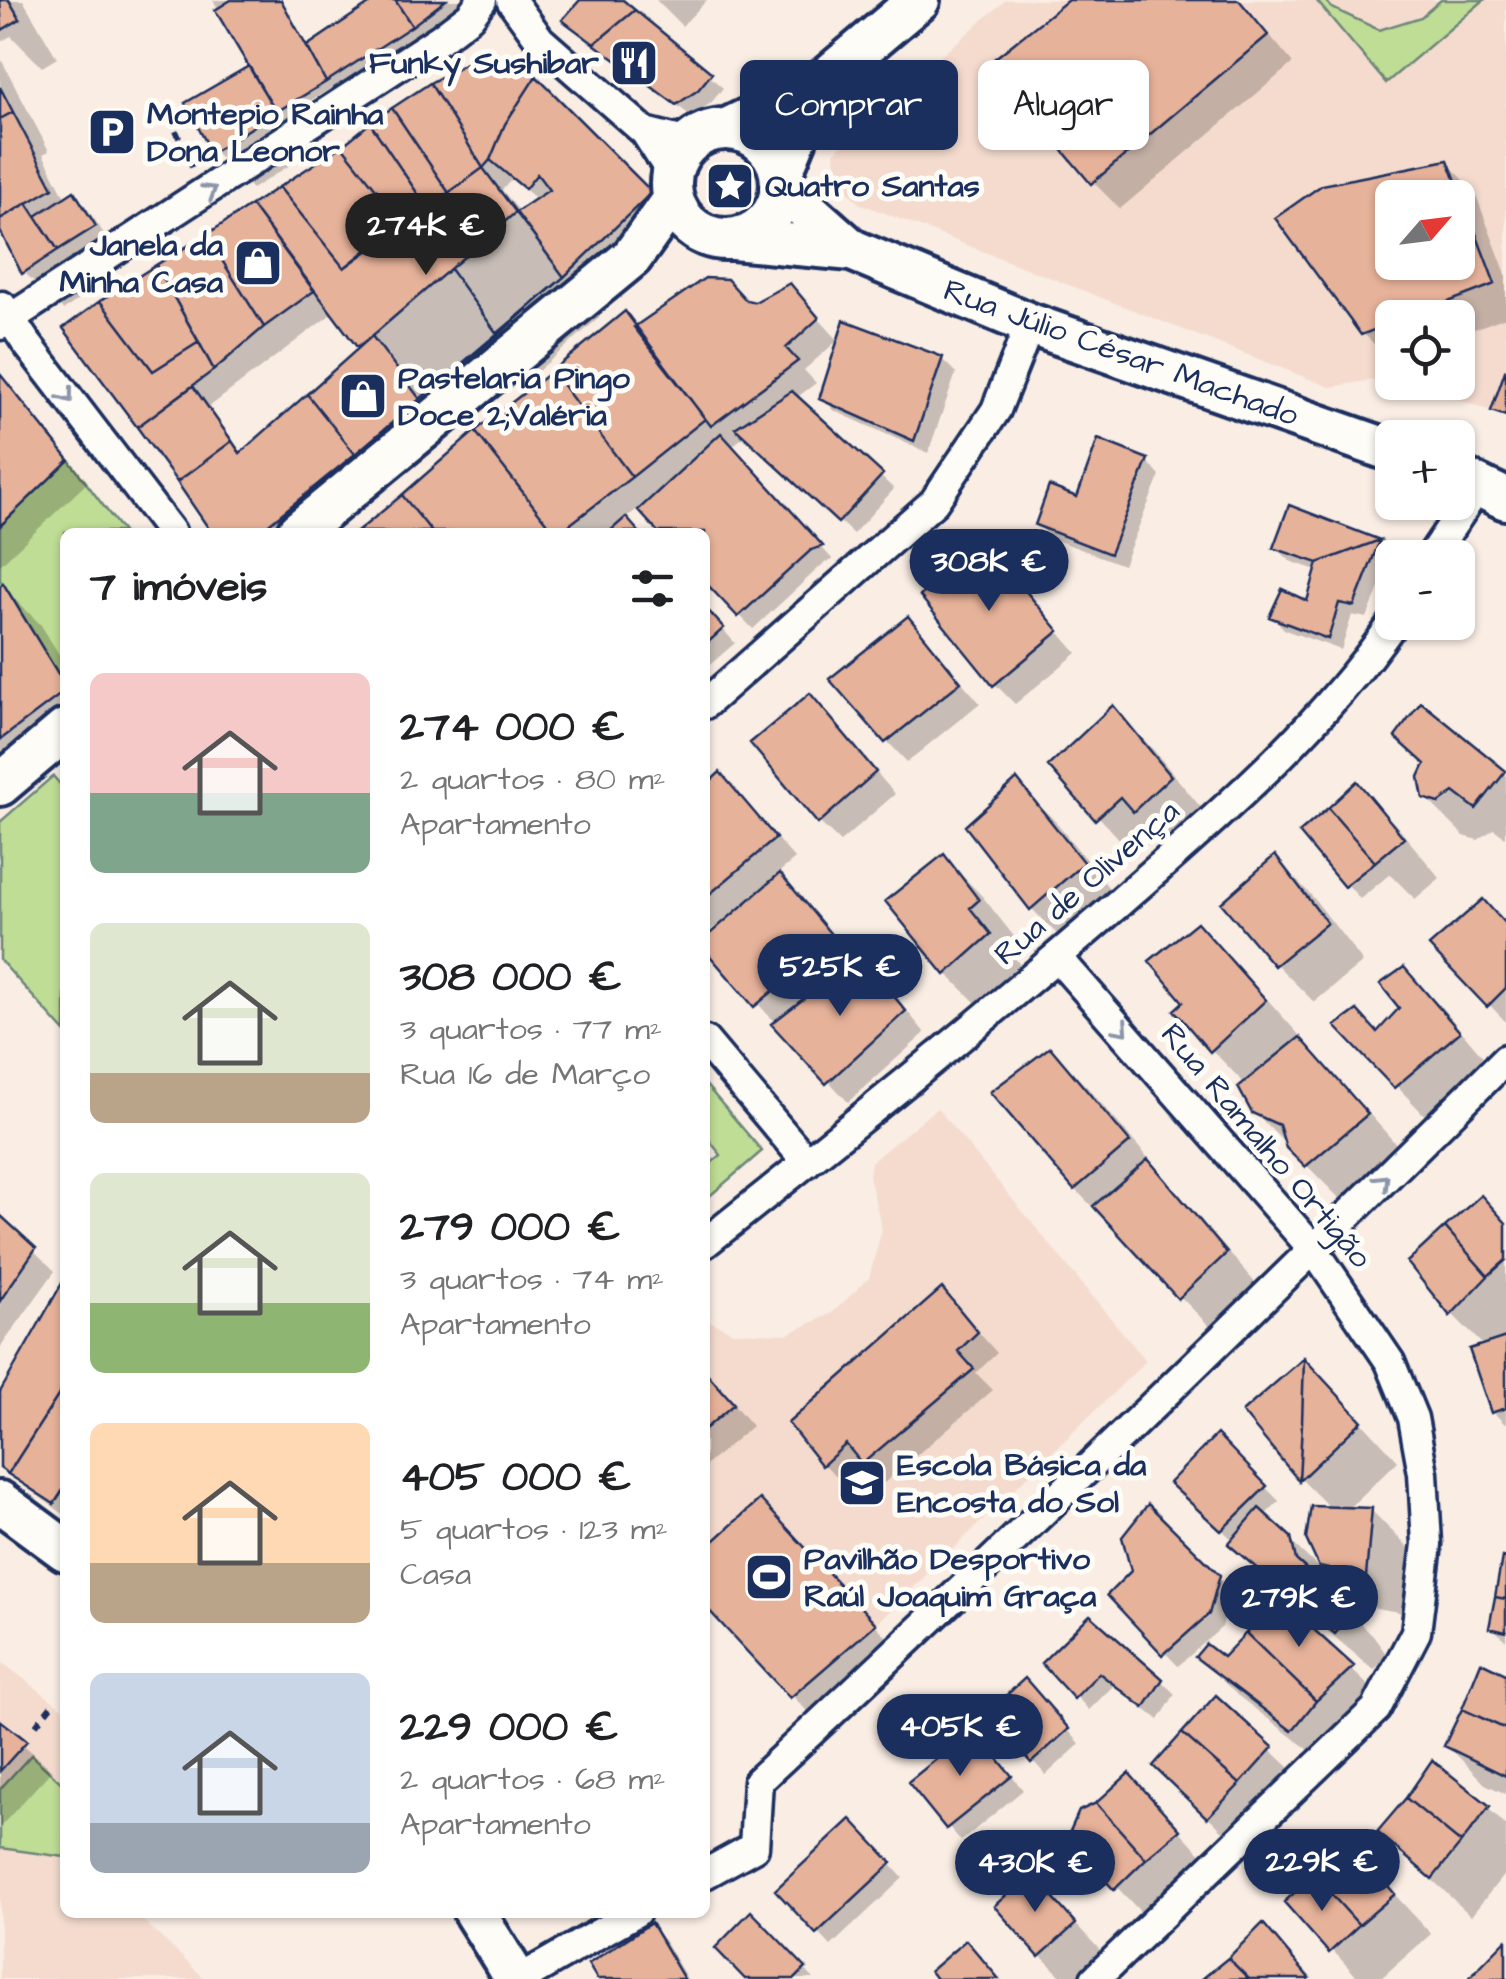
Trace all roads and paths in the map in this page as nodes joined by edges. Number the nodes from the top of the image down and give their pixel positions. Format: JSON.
{"nodes":[{"id":1,"x":482,"y":0,"type":"edge"},
{"id":2,"x":511,"y":0,"type":"edge"},
{"id":3,"x":919,"y":0,"type":"edge"},
{"id":4,"x":847,"y":60,"type":"edge"},
{"id":5,"x":740,"y":122,"type":"edge"},
{"id":6,"x":728,"y":128,"type":"junction"},
{"id":7,"x":176,"y":131,"type":"dead end"},
{"id":8,"x":793,"y":150,"type":"edge"},
{"id":9,"x":678,"y":172,"type":"junction"},
{"id":10,"x":198,"y":176,"type":"dead end"},
{"id":11,"x":781,"y":181,"type":"junction"},
{"id":12,"x":722,"y":238,"type":"junction"},
{"id":13,"x":852,"y":250,"type":"junction"},
{"id":14,"x":632,"y":257,"type":"junction"},
{"id":15,"x":3,"y":315,"type":"edge"},
{"id":16,"x":1030,"y":324,"type":"junction"},
{"id":17,"x":1375,"y":446,"type":"edge"},
{"id":18,"x":1481,"y":486,"type":"edge"},
{"id":19,"x":169,"y":528,"type":"edge"},
{"id":20,"x":303,"y":528,"type":"edge"},
{"id":21,"x":1443,"y":540,"type":"edge"},
{"id":22,"x":1380,"y":640,"type":"edge"},
{"id":23,"x":710,"y":700,"type":"edge"},
{"id":24,"x":60,"y":734,"type":"edge"},
{"id":25,"x":3,"y":777,"type":"edge"},
{"id":26,"x":1057,"y":957,"type":"junction"},
{"id":27,"x":710,"y":1047,"type":"edge"},
{"id":28,"x":1506,"y":1060,"type":"edge"},
{"id":29,"x":807,"y":1162,"type":"junction"},
{"id":30,"x":710,"y":1239,"type":"edge"},
{"id":31,"x":1314,"y":1250,"type":"junction"},
{"id":32,"x":0,"y":1502,"type":"edge"},
{"id":33,"x":60,"y":1546,"type":"edge"},
{"id":34,"x":54,"y":1702,"type":"dead end"},
{"id":35,"x":36,"y":1725,"type":"dead end"},
{"id":36,"x":710,"y":1871,"type":"edge"},
{"id":37,"x":478,"y":1918,"type":"edge"},
{"id":38,"x":625,"y":1918,"type":"edge"},
{"id":39,"x":518,"y":1979,"type":"edge"},
{"id":40,"x":1096,"y":1979,"type":"edge"}],
"edges":[{"from":15,"to":1,"type":"street","one_way":true},
{"from":2,"to":9,"type":"street"},
{"from":3,"to":4,"type":"main road"},
{"from":5,"to":6,"type":"main road"},
{"from":6,"to":9,"type":"main road"},
{"from":6,"to":11,"type":"main road"},
{"from":7,"to":10,"type":"path"},
{"from":8,"to":11,"type":"main road"},
{"from":9,"to":12,"type":"main road"},
{"from":9,"to":14,"type":"main road"},
{"from":11,"to":12,"type":"main road"},
{"from":11,"to":13,"type":"main road"},
{"from":12,"to":13,"type":"main road"},
{"from":12,"to":14,"type":"main road"},
{"from":13,"to":16,"type":"main road","name":"Rua Júlio César Machado"},
{"from":14,"to":20,"type":"main road"},
{"from":15,"to":19,"type":"street","one_way":true},
{"from":16,"to":17,"type":"main road","name":"Rua Júlio César Machado"},
{"from":16,"to":23,"type":"street"},
{"from":18,"to":21,"type":"street"},
{"from":22,"to":26,"type":"street","name":"Rua de Olivença"},
{"from":24,"to":25,"type":"main road"},
{"from":26,"to":29,"type":"street","name":"Rua de Olivença"},
{"from":26,"to":31,"type":"street","name":"Rua Ramalho Ortigão","one_way":true},
{"from":27,"to":29,"type":"street"},
{"from":31,"to":28,"type":"street","one_way":true},
{"from":29,"to":30,"type":"street","name":"Rua de Olivença"},
{"from":31,"to":36,"type":"street"},
{"from":31,"to":40,"type":"street","name":"Rua Ramalho Ortigão"},
{"from":32,"to":33,"type":"main road"},
{"from":34,"to":35,"type":"path"},
{"from":37,"to":39,"type":"main road"},
{"from":38,"to":39,"type":"street"}]}
